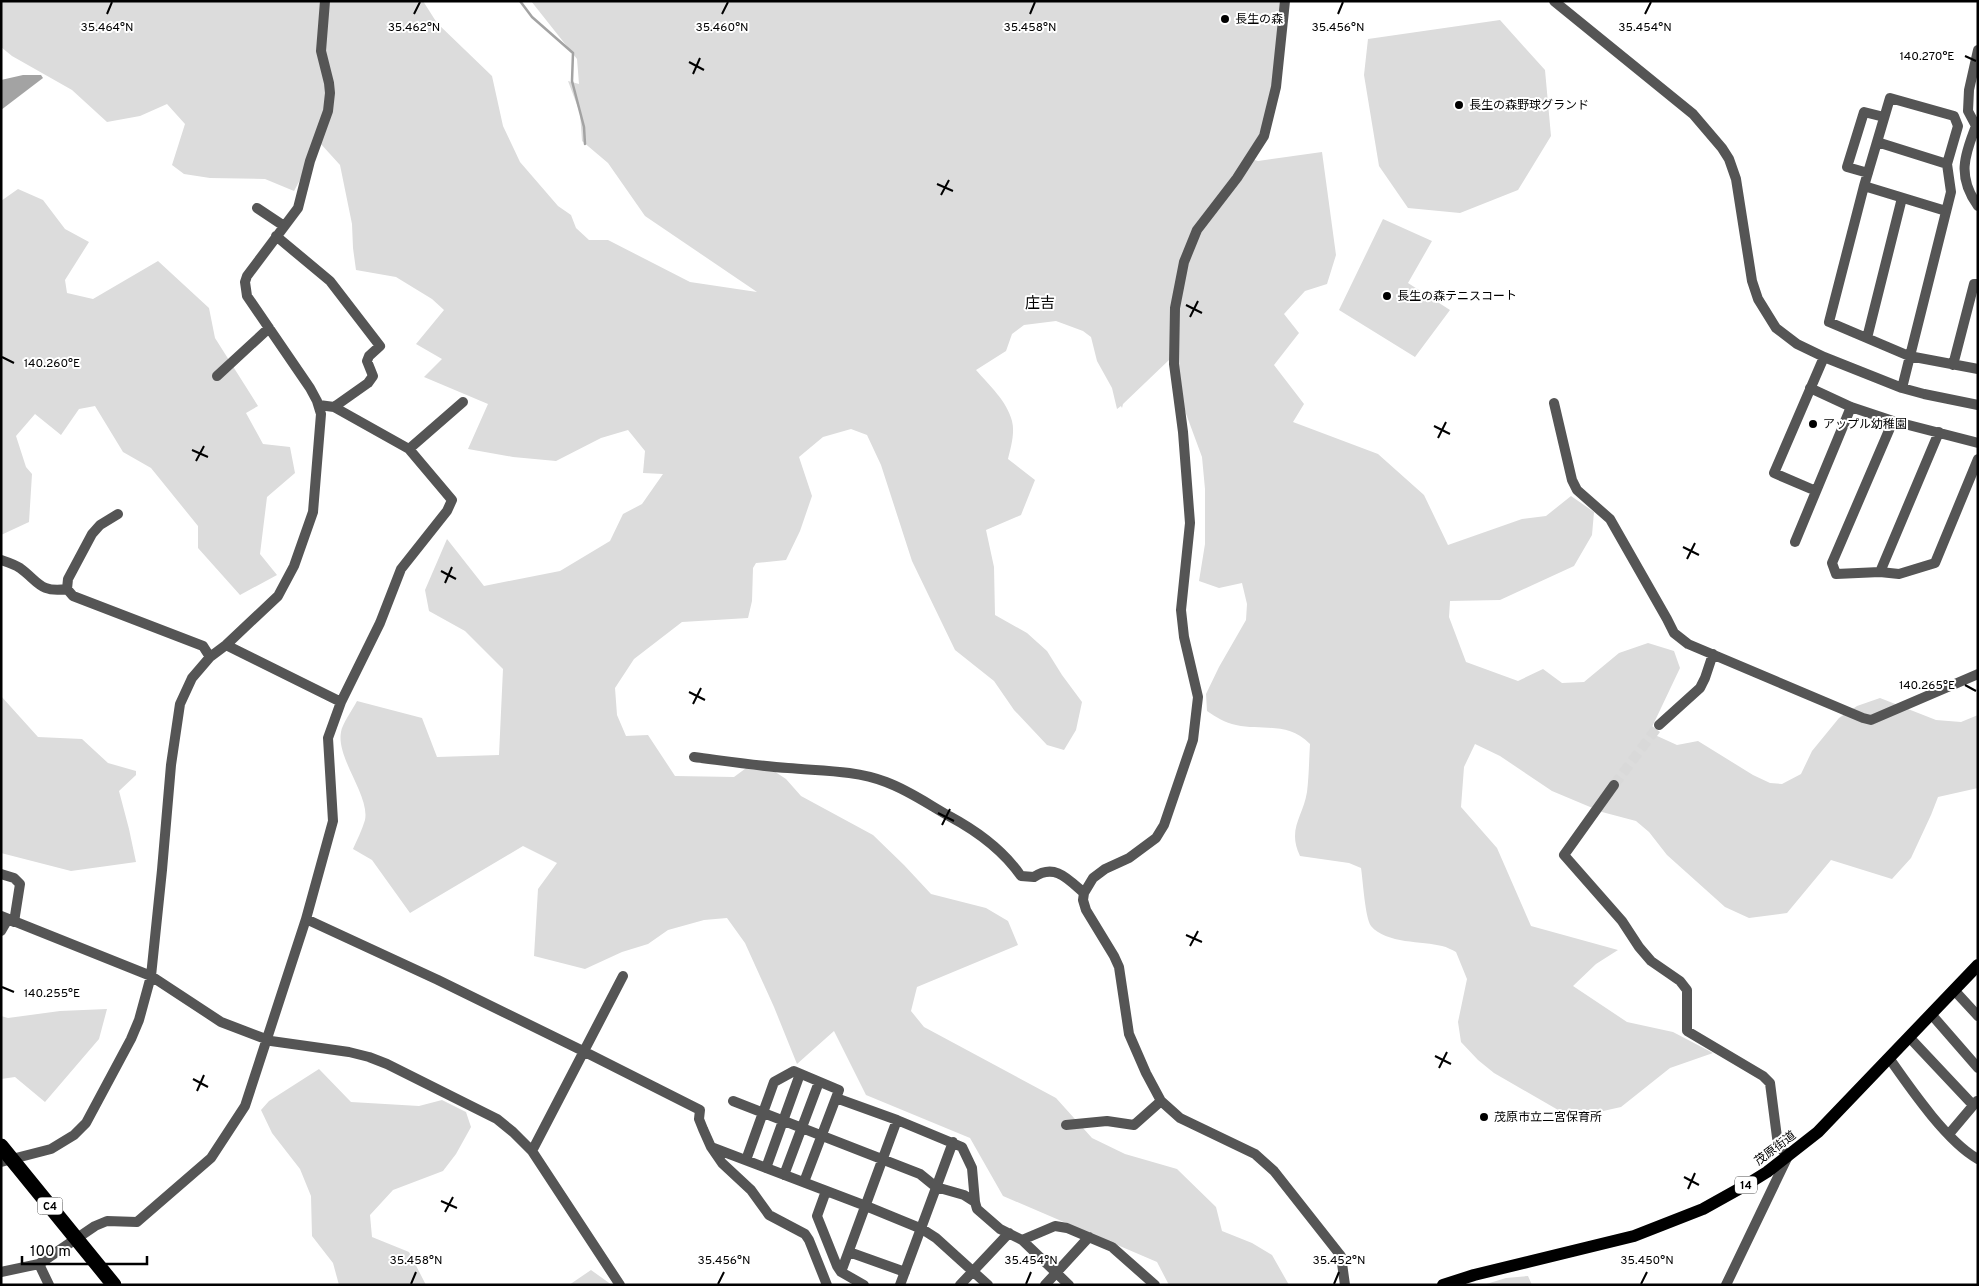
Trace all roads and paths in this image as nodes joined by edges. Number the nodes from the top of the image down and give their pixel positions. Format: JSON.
{"nodes":[{"id":1,"x":325,"y":1,"type":"edge"},
{"id":2,"x":1285,"y":1,"type":"edge"},
{"id":3,"x":1554,"y":1,"type":"edge"},
{"id":4,"x":1978,"y":50,"type":"edge"},
{"id":5,"x":1884,"y":117,"type":"junction"},
{"id":6,"x":1877,"y":142,"type":"junction"},
{"id":7,"x":1947,"y":164,"type":"junction"},
{"id":8,"x":1868,"y":172,"type":"junction"},
{"id":9,"x":1864,"y":186,"type":"junction"},
{"id":10,"x":1902,"y":198,"type":"junction"},
{"id":11,"x":1978,"y":206,"type":"edge"},
{"id":12,"x":257,"y":208,"type":"dead end"},
{"id":13,"x":1946,"y":211,"type":"junction"},
{"id":14,"x":284,"y":226,"type":"junction"},
{"id":15,"x":276,"y":236,"type":"junction"},
{"id":16,"x":1978,"y":284,"type":"edge"},
{"id":17,"x":269,"y":328,"type":"junction"},
{"id":18,"x":1868,"y":338,"type":"junction"},
{"id":19,"x":1909,"y":356,"type":"junction"},
{"id":20,"x":1824,"y":357,"type":"junction"},
{"id":21,"x":1953,"y":365,"type":"junction"},
{"id":22,"x":1978,"y":369,"type":"edge"},
{"id":23,"x":217,"y":376,"type":"dead end"},
{"id":24,"x":1810,"y":388,"type":"junction"},
{"id":25,"x":1902,"y":388,"type":"junction"},
{"id":26,"x":462,"y":402,"type":"dead end"},
{"id":27,"x":1554,"y":403,"type":"dead end"},
{"id":28,"x":318,"y":405,"type":"junction"},
{"id":29,"x":1978,"y":405,"type":"edge"},
{"id":30,"x":334,"y":407,"type":"junction"},
{"id":31,"x":1851,"y":407,"type":"junction"},
{"id":32,"x":1894,"y":421,"type":"junction"},
{"id":33,"x":1939,"y":432,"type":"junction"},
{"id":34,"x":1978,"y":443,"type":"edge"},
{"id":35,"x":409,"y":449,"type":"junction"},
{"id":36,"x":1978,"y":459,"type":"edge"},
{"id":37,"x":1816,"y":491,"type":"junction"},
{"id":38,"x":118,"y":514,"type":"dead end"},
{"id":39,"x":1795,"y":542,"type":"dead end"},
{"id":40,"x":1,"y":560,"type":"edge"},
{"id":41,"x":1880,"y":572,"type":"junction"},
{"id":42,"x":68,"y":589,"type":"junction"},
{"id":43,"x":226,"y":645,"type":"junction"},
{"id":44,"x":1713,"y":654,"type":"junction"},
{"id":45,"x":210,"y":656,"type":"junction"},
{"id":46,"x":1978,"y":674,"type":"edge"},
{"id":47,"x":341,"y":702,"type":"junction"},
{"id":48,"x":1659,"y":724,"type":"tunnel mouth"},
{"id":49,"x":694,"y":757,"type":"dead end"},
{"id":50,"x":1614,"y":785,"type":"tunnel mouth"},
{"id":51,"x":1,"y":874,"type":"edge"},
{"id":52,"x":1084,"y":893,"type":"junction"},
{"id":53,"x":8,"y":919,"type":"edge"},
{"id":54,"x":306,"y":919,"type":"junction"},
{"id":55,"x":1,"y":932,"type":"edge"},
{"id":56,"x":1977,"y":968,"type":"edge"},
{"id":57,"x":151,"y":976,"type":"junction"},
{"id":58,"x":623,"y":976,"type":"dead end"},
{"id":59,"x":1954,"y":990,"type":"junction"},
{"id":60,"x":1976,"y":1012,"type":"edge"},
{"id":61,"x":1931,"y":1014,"type":"junction"},
{"id":62,"x":1909,"y":1037,"type":"junction"},
{"id":63,"x":266,"y":1039,"type":"junction"},
{"id":64,"x":583,"y":1051,"type":"junction"},
{"id":65,"x":1889,"y":1058,"type":"junction"},
{"id":66,"x":1978,"y":1068,"type":"edge"},
{"id":67,"x":800,"y":1074,"type":"junction"},
{"id":68,"x":819,"y":1082,"type":"junction"},
{"id":69,"x":836,"y":1098,"type":"junction"},
{"id":70,"x":733,"y":1101,"type":"dead end"},
{"id":71,"x":1161,"y":1101,"type":"junction"},
{"id":72,"x":1976,"y":1103,"type":"edge"},
{"id":73,"x":763,"y":1113,"type":"junction"},
{"id":74,"x":897,"y":1120,"type":"junction"},
{"id":75,"x":783,"y":1121,"type":"junction"},
{"id":76,"x":1066,"y":1125,"type":"dead end"},
{"id":77,"x":801,"y":1127,"type":"junction"},
{"id":78,"x":1949,"y":1134,"type":"junction"},
{"id":79,"x":822,"y":1135,"type":"junction"},
{"id":80,"x":953,"y":1142,"type":"junction"},
{"id":81,"x":1,"y":1146,"type":"edge"},
{"id":82,"x":711,"y":1147,"type":"junction"},
{"id":83,"x":532,"y":1150,"type":"junction"},
{"id":84,"x":1788,"y":1156,"type":"junction"},
{"id":85,"x":1978,"y":1159,"type":"edge"},
{"id":86,"x":746,"y":1160,"type":"junction"},
{"id":87,"x":883,"y":1160,"type":"junction"},
{"id":88,"x":1,"y":1162,"type":"edge"},
{"id":89,"x":766,"y":1168,"type":"junction"},
{"id":90,"x":784,"y":1175,"type":"junction"},
{"id":91,"x":804,"y":1182,"type":"junction"},
{"id":92,"x":936,"y":1187,"type":"junction"},
{"id":93,"x":826,"y":1191,"type":"junction"},
{"id":94,"x":975,"y":1202,"type":"junction"},
{"id":95,"x":866,"y":1206,"type":"junction"},
{"id":96,"x":922,"y":1229,"type":"junction"},
{"id":97,"x":1009,"y":1233,"type":"junction"},
{"id":98,"x":1088,"y":1237,"type":"junction"},
{"id":99,"x":1022,"y":1240,"type":"junction"},
{"id":100,"x":849,"y":1252,"type":"junction"},
{"id":101,"x":39,"y":1264,"type":"junction"},
{"id":102,"x":973,"y":1271,"type":"junction"},
{"id":103,"x":1,"y":1272,"type":"edge"},
{"id":104,"x":841,"y":1272,"type":"junction"},
{"id":105,"x":905,"y":1272,"type":"junction"},
{"id":106,"x":1056,"y":1273,"type":"junction"},
{"id":107,"x":48,"y":1285,"type":"edge"},
{"id":108,"x":114,"y":1285,"type":"edge"},
{"id":109,"x":620,"y":1285,"type":"edge"},
{"id":110,"x":827,"y":1285,"type":"edge"},
{"id":111,"x":864,"y":1285,"type":"edge"},
{"id":112,"x":900,"y":1285,"type":"edge"},
{"id":113,"x":960,"y":1285,"type":"edge"},
{"id":114,"x":988,"y":1285,"type":"edge"},
{"id":115,"x":1045,"y":1285,"type":"edge"},
{"id":116,"x":1069,"y":1285,"type":"edge"},
{"id":117,"x":1155,"y":1285,"type":"edge"},
{"id":118,"x":1345,"y":1285,"type":"edge"},
{"id":119,"x":1443,"y":1285,"type":"edge"},
{"id":120,"x":1726,"y":1285,"type":"edge"}],
"edges":[{"from":1,"to":14,"type":"street"},
{"from":2,"to":52,"type":"street"},
{"from":3,"to":20,"type":"street"},
{"from":4,"to":11,"type":"street"},
{"from":5,"to":6,"type":"street"},
{"from":5,"to":7,"type":"street"},
{"from":5,"to":8,"type":"street"},
{"from":6,"to":7,"type":"street"},
{"from":6,"to":8,"type":"street"},
{"from":7,"to":13,"type":"street"},
{"from":8,"to":9,"type":"street"},
{"from":9,"to":10,"type":"street"},
{"from":9,"to":18,"type":"street"},
{"from":10,"to":13,"type":"street"},
{"from":10,"to":18,"type":"street"},
{"from":12,"to":14,"type":"street"},
{"from":13,"to":19,"type":"street"},
{"from":14,"to":15,"type":"street"},
{"from":15,"to":17,"type":"street"},
{"from":15,"to":30,"type":"street"},
{"from":16,"to":21,"type":"street"},
{"from":17,"to":23,"type":"street"},
{"from":17,"to":28,"type":"street"},
{"from":18,"to":19,"type":"street"},
{"from":19,"to":21,"type":"street"},
{"from":19,"to":25,"type":"street"},
{"from":20,"to":24,"type":"street"},
{"from":20,"to":25,"type":"street"},
{"from":21,"to":22,"type":"street"},
{"from":24,"to":31,"type":"street"},
{"from":24,"to":37,"type":"street"},
{"from":25,"to":29,"type":"street"},
{"from":26,"to":35,"type":"street"},
{"from":27,"to":44,"type":"street"},
{"from":28,"to":30,"type":"street"},
{"from":28,"to":43,"type":"street"},
{"from":30,"to":35,"type":"street"},
{"from":31,"to":32,"type":"street"},
{"from":31,"to":37,"type":"street"},
{"from":32,"to":33,"type":"street"},
{"from":32,"to":41,"type":"street"},
{"from":33,"to":34,"type":"street"},
{"from":33,"to":41,"type":"street"},
{"from":35,"to":47,"type":"street"},
{"from":36,"to":41,"type":"street"},
{"from":37,"to":39,"type":"street"},
{"from":38,"to":42,"type":"street"},
{"from":40,"to":42,"type":"street"},
{"from":42,"to":45,"type":"street"},
{"from":43,"to":45,"type":"street"},
{"from":43,"to":47,"type":"street"},
{"from":44,"to":46,"type":"street"},
{"from":44,"to":48,"type":"street"},
{"from":45,"to":57,"type":"street"},
{"from":47,"to":54,"type":"street"},
{"from":49,"to":52,"type":"street"},
{"from":50,"to":84,"type":"street"},
{"from":51,"to":53,"type":"street"},
{"from":52,"to":71,"type":"street"},
{"from":53,"to":55,"type":"street"},
{"from":53,"to":57,"type":"street"},
{"from":54,"to":63,"type":"street"},
{"from":54,"to":64,"type":"street"},
{"from":56,"to":59,"type":"main road","name":"茂原街道","number":"14"},
{"from":57,"to":63,"type":"street"},
{"from":57,"to":88,"type":"street"},
{"from":58,"to":64,"type":"street"},
{"from":59,"to":60,"type":"street"},
{"from":59,"to":61,"type":"main road","name":"茂原街道","number":"14"},
{"from":61,"to":62,"type":"main road","name":"茂原街道","number":"14"},
{"from":61,"to":66,"type":"street"},
{"from":62,"to":65,"type":"main road","name":"茂原街道","number":"14"},
{"from":62,"to":72,"type":"street"},
{"from":63,"to":83,"type":"street"},
{"from":63,"to":101,"type":"street"},
{"from":64,"to":82,"type":"street"},
{"from":64,"to":83,"type":"street"},
{"from":65,"to":78,"type":"street"},
{"from":65,"to":84,"type":"main road","name":"茂原街道","number":"14"},
{"from":67,"to":68,"type":"street"},
{"from":67,"to":73,"type":"street"},
{"from":67,"to":75,"type":"street"},
{"from":68,"to":69,"type":"street"},
{"from":68,"to":77,"type":"street"},
{"from":69,"to":74,"type":"street"},
{"from":69,"to":79,"type":"street"},
{"from":70,"to":73,"type":"street"},
{"from":71,"to":76,"type":"street"},
{"from":71,"to":118,"type":"street"},
{"from":72,"to":78,"type":"street"},
{"from":73,"to":75,"type":"street"},
{"from":73,"to":86,"type":"street"},
{"from":74,"to":80,"type":"street"},
{"from":74,"to":87,"type":"street"},
{"from":75,"to":77,"type":"street"},
{"from":75,"to":89,"type":"street"},
{"from":77,"to":79,"type":"street"},
{"from":77,"to":90,"type":"street"},
{"from":78,"to":85,"type":"street"},
{"from":79,"to":87,"type":"street"},
{"from":79,"to":91,"type":"street"},
{"from":80,"to":92,"type":"street"},
{"from":80,"to":94,"type":"street"},
{"from":81,"to":108,"type":"highway","number":"C4"},
{"from":82,"to":86,"type":"street"},
{"from":82,"to":110,"type":"street"},
{"from":83,"to":109,"type":"street"},
{"from":84,"to":119,"type":"main road","name":"茂原街道","number":"14"},
{"from":84,"to":120,"type":"street"},
{"from":86,"to":89,"type":"street"},
{"from":87,"to":92,"type":"street"},
{"from":87,"to":95,"type":"street"},
{"from":89,"to":90,"type":"street"},
{"from":90,"to":91,"type":"street"},
{"from":91,"to":93,"type":"street"},
{"from":92,"to":94,"type":"street"},
{"from":92,"to":96,"type":"street"},
{"from":93,"to":95,"type":"street"},
{"from":93,"to":104,"type":"street"},
{"from":94,"to":97,"type":"street"},
{"from":95,"to":96,"type":"street"},
{"from":95,"to":100,"type":"street"},
{"from":96,"to":102,"type":"street"},
{"from":96,"to":105,"type":"street"},
{"from":97,"to":99,"type":"street"},
{"from":97,"to":102,"type":"street"},
{"from":98,"to":99,"type":"street"},
{"from":98,"to":106,"type":"street"},
{"from":98,"to":117,"type":"street"},
{"from":99,"to":106,"type":"street"},
{"from":100,"to":104,"type":"street"},
{"from":100,"to":105,"type":"street"},
{"from":101,"to":103,"type":"street"},
{"from":101,"to":107,"type":"street"},
{"from":102,"to":113,"type":"street"},
{"from":102,"to":114,"type":"street"},
{"from":104,"to":111,"type":"street"},
{"from":105,"to":112,"type":"street"},
{"from":106,"to":115,"type":"street"},
{"from":106,"to":116,"type":"street"}]}
